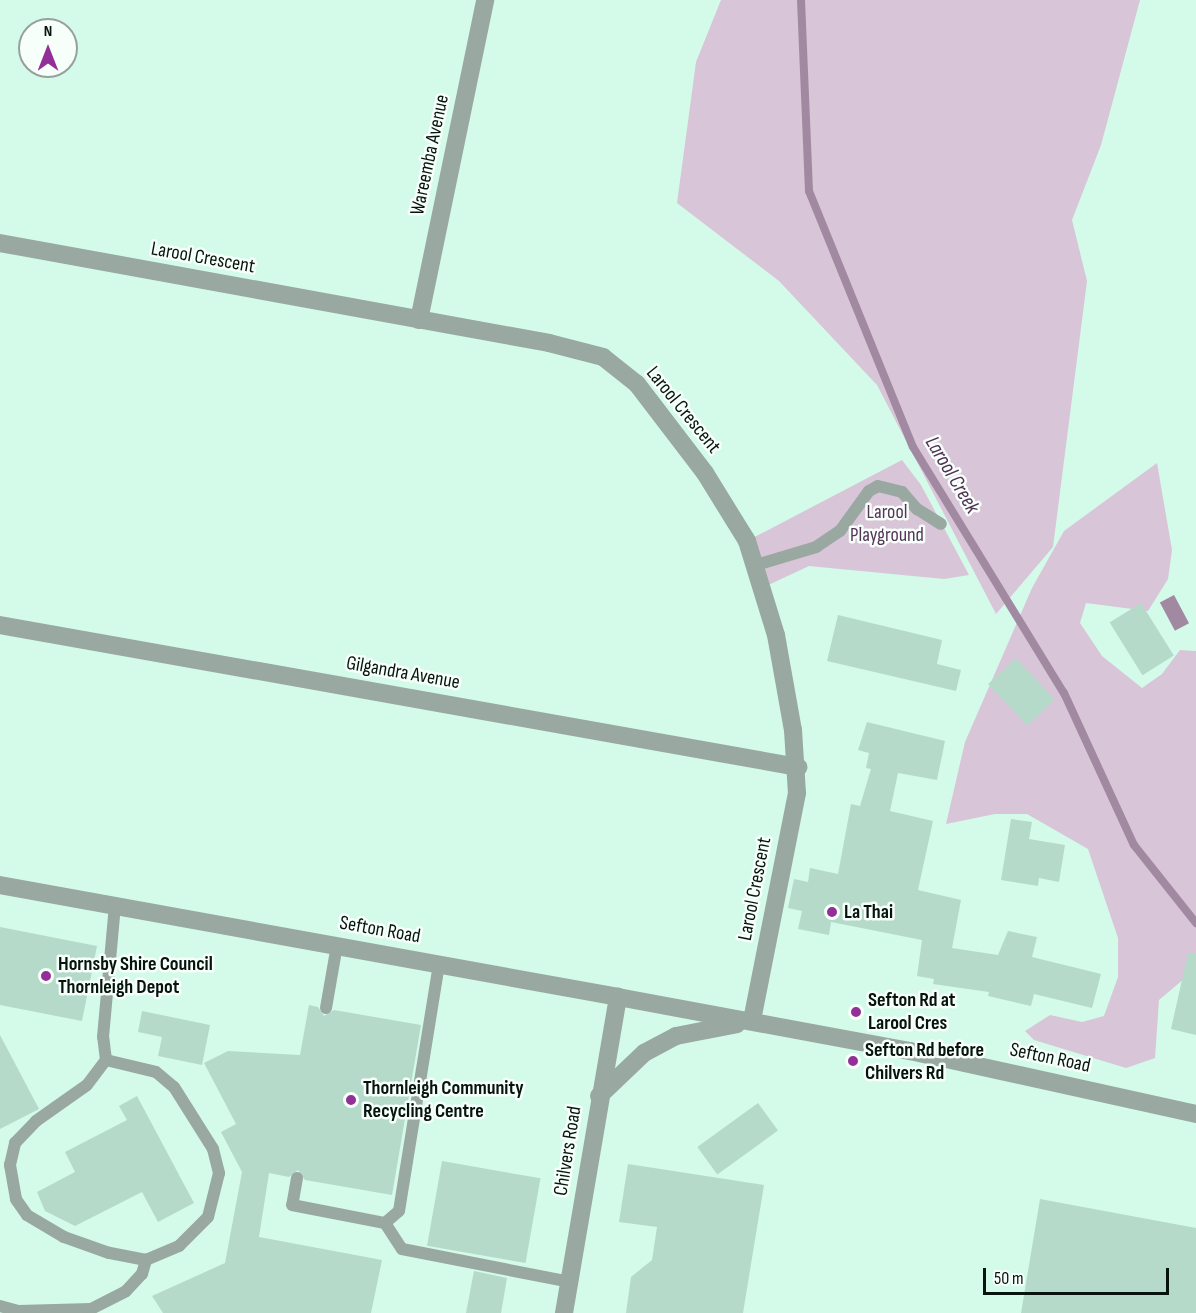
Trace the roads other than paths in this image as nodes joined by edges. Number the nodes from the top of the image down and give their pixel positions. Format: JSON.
{"nodes":[{"id":1,"x":485,"y":0,"type":"edge"},
{"id":2,"x":0,"y":243,"type":"edge"},
{"id":3,"x":419,"y":320,"type":"junction"},
{"id":4,"x":941,"y":524,"type":"dead end"},
{"id":5,"x":756,"y":565,"type":"junction"},
{"id":6,"x":0,"y":625,"type":"edge"},
{"id":7,"x":798,"y":766,"type":"junction"},
{"id":8,"x":0,"y":885,"type":"edge"},
{"id":9,"x":115,"y":906,"type":"junction"},
{"id":10,"x":337,"y":945,"type":"junction"},
{"id":11,"x":440,"y":963,"type":"junction"},
{"id":12,"x":618,"y":997,"type":"junction"},
{"id":13,"x":326,"y":1008,"type":"dead end"},
{"id":14,"x":752,"y":1021,"type":"junction"},
{"id":15,"x":106,"y":1060,"type":"junction"},
{"id":16,"x":599,"y":1096,"type":"junction"},
{"id":17,"x":1196,"y":1114,"type":"edge"},
{"id":18,"x":297,"y":1178,"type":"dead end"},
{"id":19,"x":385,"y":1222,"type":"junction"},
{"id":20,"x":146,"y":1260,"type":"junction"},
{"id":21,"x":570,"y":1282,"type":"junction"},
{"id":22,"x":0,"y":1306,"type":"edge"},
{"id":23,"x":564,"y":1313,"type":"edge"}],
"edges":[{"from":1,"to":3,"type":"street","name":"Wareemba Avenue"},
{"from":2,"to":3,"type":"street","name":"Larool Crescent"},
{"from":3,"to":5,"type":"street","name":"Larool Crescent"},
{"from":4,"to":5,"type":"lane"},
{"from":5,"to":7,"type":"street","name":"Larool Crescent"},
{"from":6,"to":7,"type":"street","name":"Gilgandra Avenue"},
{"from":7,"to":14,"type":"street","name":"Larool Crescent"},
{"from":8,"to":9,"type":"street","name":"Sefton Road"},
{"from":9,"to":10,"type":"street","name":"Sefton Road"},
{"from":9,"to":15,"type":"lane"},
{"from":10,"to":11,"type":"street","name":"Sefton Road"},
{"from":10,"to":13,"type":"lane"},
{"from":11,"to":12,"type":"street","name":"Sefton Road"},
{"from":11,"to":19,"type":"lane"},
{"from":12,"to":14,"type":"street","name":"Sefton Road"},
{"from":12,"to":16,"type":"street","name":"Chilvers Road"},
{"from":14,"to":16,"type":"street","name":"Sefton Road"},
{"from":14,"to":17,"type":"street","name":"Sefton Road"},
{"from":15,"to":20,"type":"lane"},
{"from":15,"to":20,"type":"lane"},
{"from":16,"to":21,"type":"street","name":"Chilvers Road"},
{"from":18,"to":19,"type":"lane"},
{"from":19,"to":21,"type":"lane"},
{"from":20,"to":22,"type":"lane"},
{"from":21,"to":23,"type":"street","name":"Chilvers Road"}]}
